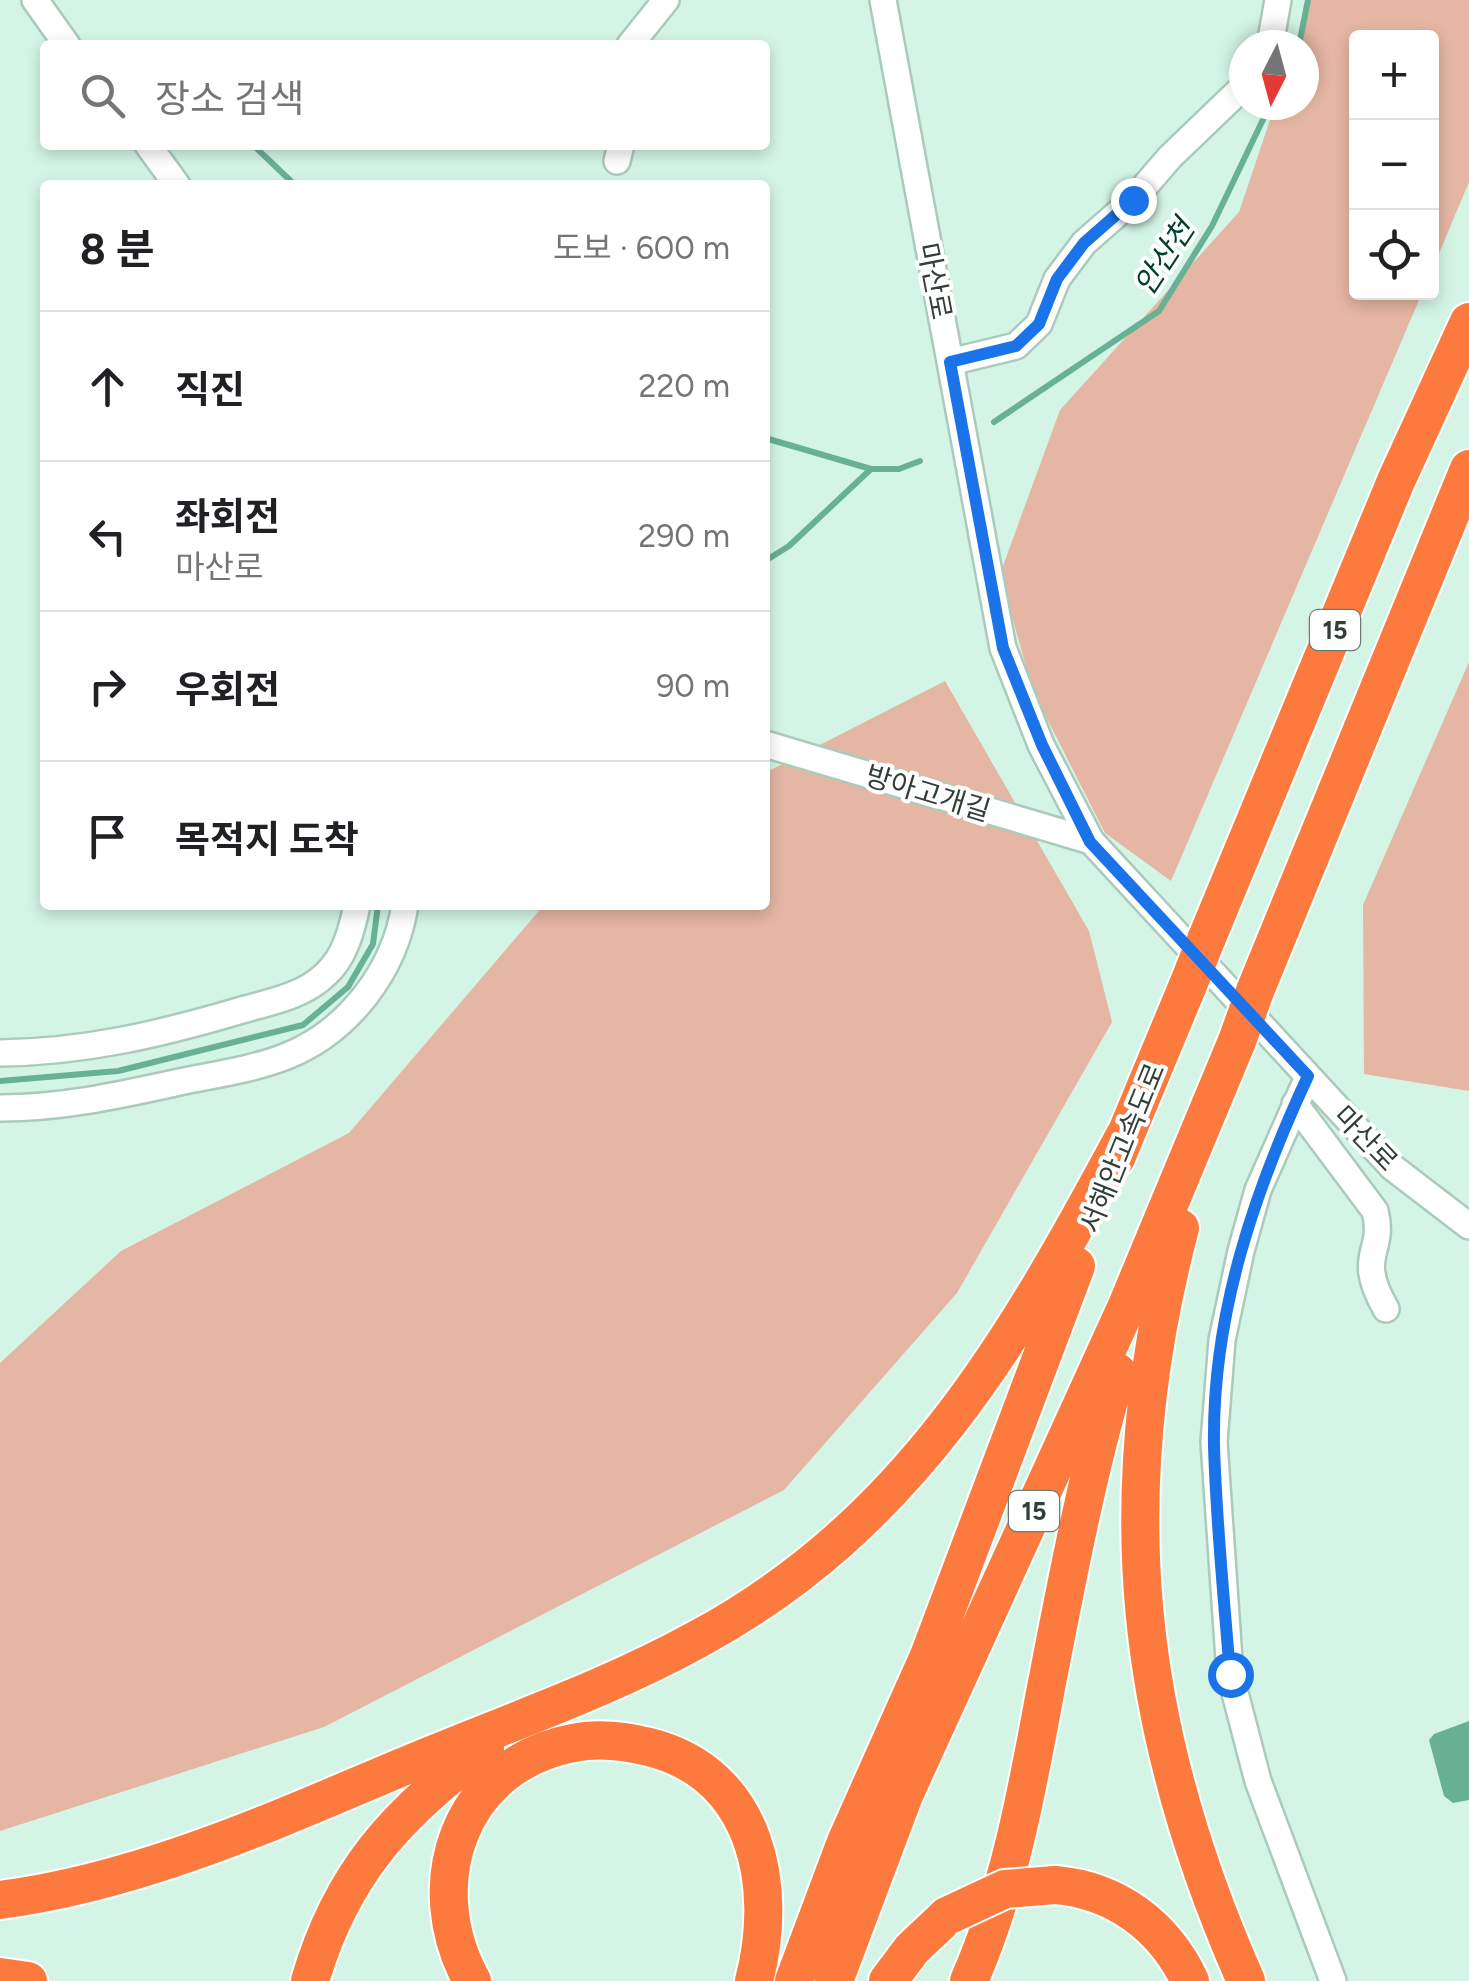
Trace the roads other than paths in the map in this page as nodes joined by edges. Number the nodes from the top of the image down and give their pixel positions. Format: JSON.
{"nodes":[{"id":1,"x":35,"y":0,"type":"edge"},
{"id":2,"x":666,"y":0,"type":"edge"},
{"id":3,"x":883,"y":0,"type":"edge"},
{"id":4,"x":1278,"y":0,"type":"edge"},
{"id":5,"x":1273,"y":30,"type":"edge"},
{"id":6,"x":64,"y":40,"type":"edge"},
{"id":7,"x":634,"y":40,"type":"edge"},
{"id":8,"x":1229,"y":100,"type":"edge"},
{"id":9,"x":152,"y":150,"type":"edge"},
{"id":10,"x":173,"y":180,"type":"edge"},
{"id":11,"x":1469,"y":322,"type":"edge"},
{"id":12,"x":950,"y":362,"type":"junction"},
{"id":13,"x":1469,"y":468,"type":"edge"},
{"id":14,"x":770,"y":746,"type":"edge"},
{"id":15,"x":1090,"y":842,"type":"junction"},
{"id":16,"x":356,"y":910,"type":"edge"},
{"id":17,"x":403,"y":910,"type":"edge"},
{"id":18,"x":1237,"y":1041,"type":"junction"},
{"id":19,"x":0,"y":1053,"type":"edge"},
{"id":20,"x":1308,"y":1076,"type":"junction"},
{"id":21,"x":1295,"y":1104,"type":"junction"},
{"id":22,"x":0,"y":1108,"type":"edge"},
{"id":23,"x":1124,"y":1136,"type":"junction"},
{"id":24,"x":1469,"y":1226,"type":"edge"},
{"id":25,"x":1386,"y":1309,"type":"dead end"},
{"id":26,"x":535,"y":1711,"type":"junction"},
{"id":27,"x":0,"y":1900,"type":"edge"},
{"id":28,"x":310,"y":1981,"type":"edge"},
{"id":29,"x":472,"y":1981,"type":"edge"},
{"id":30,"x":754,"y":1981,"type":"edge"},
{"id":31,"x":794,"y":1981,"type":"edge"},
{"id":32,"x":834,"y":1981,"type":"edge"},
{"id":33,"x":888,"y":1981,"type":"edge"},
{"id":34,"x":969,"y":1981,"type":"edge"},
{"id":35,"x":1190,"y":1981,"type":"edge"},
{"id":36,"x":1246,"y":1981,"type":"edge"},
{"id":37,"x":1333,"y":1981,"type":"edge"}],
"edges":[{"from":1,"to":6,"type":"street"},
{"from":2,"to":7,"type":"street"},
{"from":3,"to":12,"type":"street","name":"마산로"},
{"from":4,"to":5,"type":"street"},
{"from":8,"to":12,"type":"street"},
{"from":9,"to":10,"type":"street"},
{"from":11,"to":23,"type":"highway","name":"서해안고속도로","number":"15","bridge":true},
{"from":12,"to":15,"type":"street","name":"마산로"},
{"from":13,"to":18,"type":"highway","number":"15","bridge":true},
{"from":14,"to":15,"type":"street","name":"방아고개길"},
{"from":15,"to":20,"type":"street","name":"마산로"},
{"from":16,"to":19,"type":"street"},
{"from":17,"to":22,"type":"street"},
{"from":18,"to":32,"type":"highway","number":"15"},
{"from":18,"to":34,"type":"highway"},
{"from":18,"to":36,"type":"highway"},
{"from":20,"to":21,"type":"street"},
{"from":20,"to":24,"type":"street","name":"마산로"},
{"from":21,"to":25,"type":"street"},
{"from":21,"to":37,"type":"street"},
{"from":23,"to":26,"type":"highway"},
{"from":23,"to":31,"type":"highway","name":"서해안고속도로","number":"15"},
{"from":26,"to":27,"type":"highway"},
{"from":26,"to":28,"type":"highway"},
{"from":29,"to":30,"type":"highway"},
{"from":33,"to":35,"type":"highway","bridge":true}]}
